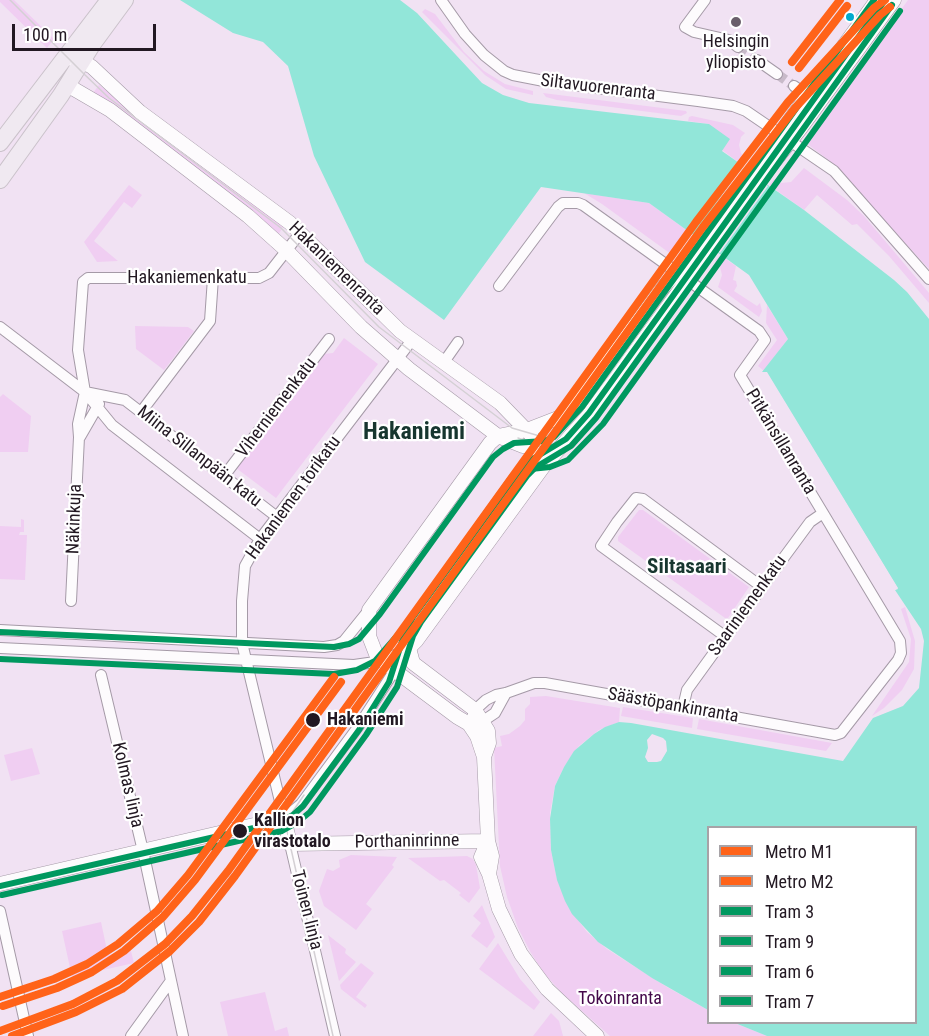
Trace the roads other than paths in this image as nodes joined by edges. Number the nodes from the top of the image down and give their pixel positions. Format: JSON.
{"nodes":[{"id":1,"x":109,"y":0,"type":"edge"},
{"id":2,"x":124,"y":0,"type":"edge"},
{"id":3,"x":705,"y":0,"type":"edge"},
{"id":4,"x":877,"y":0,"type":"edge"},
{"id":5,"x":894,"y":0,"type":"edge"},
{"id":6,"x":444,"y":2,"type":"edge"},
{"id":7,"x":100,"y":22,"type":"junction"},
{"id":8,"x":738,"y":46,"type":"tunnel mouth"},
{"id":9,"x":64,"y":58,"type":"junction"},
{"id":10,"x":757,"y":60,"type":"tunnel mouth"},
{"id":11,"x":82,"y":61,"type":"junction"},
{"id":12,"x":777,"y":74,"type":"tunnel mouth"},
{"id":13,"x":67,"y":85,"type":"junction"},
{"id":14,"x":794,"y":86,"type":"tunnel mouth"},
{"id":15,"x":808,"y":96,"type":"junction"},
{"id":16,"x":785,"y":138,"type":"junction"},
{"id":17,"x":0,"y":143,"type":"edge"},
{"id":18,"x":0,"y":180,"type":"edge"},
{"id":19,"x":301,"y":232,"type":"junction"},
{"id":20,"x":286,"y":250,"type":"junction"},
{"id":21,"x":682,"y":276,"type":"junction"},
{"id":22,"x":88,"y":278,"type":"joint"},
{"id":23,"x":213,"y":278,"type":"junction"},
{"id":24,"x":929,"y":279,"type":"edge"},
{"id":25,"x":499,"y":286,"type":"dead end"},
{"id":26,"x":0,"y":327,"type":"edge"},
{"id":27,"x":329,"y":339,"type":"dead end"},
{"id":28,"x":412,"y":340,"type":"junction"},
{"id":29,"x":458,"y":342,"type":"dead end"},
{"id":30,"x":397,"y":359,"type":"junction"},
{"id":31,"x":444,"y":362,"type":"junction"},
{"id":32,"x":85,"y":392,"type":"junction"},
{"id":33,"x":102,"y":395,"type":"junction"},
{"id":34,"x":97,"y":409,"type":"junction"},
{"id":35,"x":141,"y":412,"type":"junction"},
{"id":36,"x":527,"y":430,"type":"junction"},
{"id":37,"x":498,"y":436,"type":"junction"},
{"id":38,"x":80,"y":437,"type":"junction"},
{"id":39,"x":539,"y":450,"type":"junction"},
{"id":40,"x":558,"y":450,"type":"junction"},
{"id":41,"x":543,"y":467,"type":"junction"},
{"id":42,"x":224,"y":477,"type":"junction"},
{"id":43,"x":823,"y":513,"type":"junction"},
{"id":44,"x":277,"y":517,"type":"junction"},
{"id":45,"x":260,"y":538,"type":"junction"},
{"id":46,"x":762,"y":587,"type":"junction"},
{"id":47,"x":71,"y":601,"type":"dead end"},
{"id":48,"x":369,"y":610,"type":"junction"},
{"id":49,"x":0,"y":630,"type":"edge"},
{"id":50,"x":726,"y":637,"type":"junction"},
{"id":51,"x":242,"y":644,"type":"junction"},
{"id":52,"x":0,"y":648,"type":"edge"},
{"id":53,"x":409,"y":648,"type":"junction"},
{"id":54,"x":246,"y":660,"type":"junction"},
{"id":55,"x":382,"y":661,"type":"junction"},
{"id":56,"x":394,"y":670,"type":"junction"},
{"id":57,"x":101,"y":675,"type":"dead end"},
{"id":58,"x":683,"y":707,"type":"junction"},
{"id":59,"x":479,"y":716,"type":"junction"},
{"id":60,"x":469,"y":724,"type":"junction"},
{"id":61,"x":842,"y":734,"type":"joint"},
{"id":62,"x":484,"y":757,"type":"junction"},
{"id":63,"x":284,"y":818,"type":"junction"},
{"id":64,"x":488,"y":841,"type":"junction"},
{"id":65,"x":290,"y":844,"type":"junction"},
{"id":66,"x":143,"y":851,"type":"junction"},
{"id":67,"x":0,"y":884,"type":"edge"},
{"id":68,"x":0,"y":911,"type":"edge"},
{"id":69,"x":170,"y":982,"type":"junction"},
{"id":70,"x":28,"y":1036,"type":"edge"},
{"id":71,"x":131,"y":1036,"type":"edge"},
{"id":72,"x":183,"y":1036,"type":"edge"},
{"id":73,"x":335,"y":1036,"type":"edge"},
{"id":74,"x":597,"y":1036,"type":"edge"}],
"edges":[{"from":1,"to":7,"type":"main road"},
{"from":2,"to":7,"type":"main road"},
{"from":3,"to":8,"type":"street"},
{"from":4,"to":15,"type":"main road"},
{"from":5,"to":16,"type":"main road"},
{"from":6,"to":16,"type":"street","name":"Siltavuorenranta"},
{"from":7,"to":9,"type":"main road"},
{"from":7,"to":11,"type":"main road"},
{"from":9,"to":11,"type":"main road","name":"Hakaniemenranta"},
{"from":9,"to":17,"type":"main road"},
{"from":10,"to":12,"type":"street"},
{"from":11,"to":13,"type":"main road"},
{"from":11,"to":19,"type":"main road","name":"Hakaniemenranta"},
{"from":13,"to":18,"type":"main road"},
{"from":13,"to":20,"type":"main road","name":"Hakaniemenranta"},
{"from":14,"to":15,"type":"street"},
{"from":15,"to":16,"type":"main road"},
{"from":16,"to":21,"type":"main road"},
{"from":16,"to":24,"type":"street","name":"Siltavuorenranta"},
{"from":19,"to":20,"type":"street","name":"Hakaniemenkatu"},
{"from":19,"to":28,"type":"main road","name":"Hakaniemenranta"},
{"from":20,"to":23,"type":"street","name":"Hakaniemenkatu"},
{"from":20,"to":30,"type":"main road","name":"Hakaniemenranta"},
{"from":21,"to":25,"type":"street"},
{"from":21,"to":36,"type":"main road"},
{"from":21,"to":40,"type":"main road"},
{"from":21,"to":43,"type":"street","name":"Pitkänsillanranta"},
{"from":22,"to":23,"type":"street","name":"Hakaniemenkatu"},
{"from":22,"to":32,"type":"street","name":"Näkinkuja"},
{"from":23,"to":35,"type":"street"},
{"from":26,"to":32,"type":"street","name":"Miina Sillanpään katu"},
{"from":27,"to":42,"type":"street","name":"Viherniemenkatu"},
{"from":28,"to":30,"type":"street","name":"Hakaniemen torikatu"},
{"from":28,"to":31,"type":"main road","name":"Hakaniemenranta"},
{"from":29,"to":31,"type":"street"},
{"from":30,"to":37,"type":"main road","name":"Hakaniemenranta"},
{"from":30,"to":44,"type":"street","name":"Hakaniemen torikatu"},
{"from":31,"to":36,"type":"main road","name":"Hakaniemenranta"},
{"from":32,"to":33,"type":"street","name":"Miina Sillanpään katu"},
{"from":32,"to":34,"type":"street","name":"Miina Sillanpään katu"},
{"from":32,"to":38,"type":"street","name":"Näkinkuja"},
{"from":33,"to":34,"type":"street","name":"Näkinkuja"},
{"from":33,"to":35,"type":"street","name":"Miina Sillanpään katu"},
{"from":34,"to":38,"type":"street","name":"Näkinkuja"},
{"from":34,"to":45,"type":"street","name":"Miina Sillanpään katu"},
{"from":35,"to":42,"type":"street","name":"Miina Sillanpään katu"},
{"from":36,"to":37,"type":"main road"},
{"from":36,"to":39,"type":"main road","name":"Hakaniemenranta"},
{"from":37,"to":39,"type":"main road","name":"Hakaniemenranta"},
{"from":37,"to":48,"type":"main road"},
{"from":38,"to":47,"type":"street","name":"Näkinkuja"},
{"from":39,"to":40,"type":"main road","name":"Hakaniemenranta"},
{"from":39,"to":41,"type":"main road","name":"Hakaniemenranta"},
{"from":40,"to":41,"type":"main road"},
{"from":41,"to":53,"type":"main road"},
{"from":42,"to":44,"type":"street","name":"Miina Sillanpään katu"},
{"from":43,"to":46,"type":"street","name":"Saariniemenkatu"},
{"from":43,"to":61,"type":"street","name":"Pitkänsillanranta"},
{"from":44,"to":45,"type":"street","name":"Hakaniemen torikatu"},
{"from":45,"to":51,"type":"street","name":"Hakaniemen torikatu"},
{"from":46,"to":50,"type":"street","name":"Saariniemenkatu"},
{"from":46,"to":50,"type":"street"},
{"from":48,"to":51,"type":"street"},
{"from":48,"to":55,"type":"main road"},
{"from":49,"to":51,"type":"street"},
{"from":50,"to":58,"type":"street","name":"Saariniemenkatu"},
{"from":51,"to":54,"type":"street","name":"Toinen linja"},
{"from":52,"to":54,"type":"street"},
{"from":53,"to":55,"type":"street"},
{"from":53,"to":56,"type":"street"},
{"from":53,"to":59,"type":"main road"},
{"from":54,"to":55,"type":"street"},
{"from":54,"to":63,"type":"street","name":"Toinen linja"},
{"from":55,"to":56,"type":"main road"},
{"from":56,"to":60,"type":"main road"},
{"from":56,"to":63,"type":"street"},
{"from":57,"to":66,"type":"street","name":"Kolmas linja"},
{"from":58,"to":59,"type":"street","name":"Säästöpankinranta"},
{"from":58,"to":61,"type":"street","name":"Säästöpankinranta"},
{"from":59,"to":60,"type":"street","name":"Säästöpankinranta"},
{"from":59,"to":62,"type":"main road"},
{"from":60,"to":62,"type":"main road"},
{"from":62,"to":64,"type":"main road"},
{"from":63,"to":65,"type":"main road","name":"Toinen linja"},
{"from":63,"to":66,"type":"main road"},
{"from":64,"to":65,"type":"main road","name":"Porthaninrinne"},
{"from":64,"to":74,"type":"main road"},
{"from":65,"to":73,"type":"street","name":"Toinen linja"},
{"from":66,"to":67,"type":"main road"},
{"from":66,"to":69,"type":"street","name":"Kolmas linja"},
{"from":68,"to":70,"type":"street"},
{"from":69,"to":71,"type":"street"},
{"from":69,"to":72,"type":"street","name":"Kolmas linja"}]}
